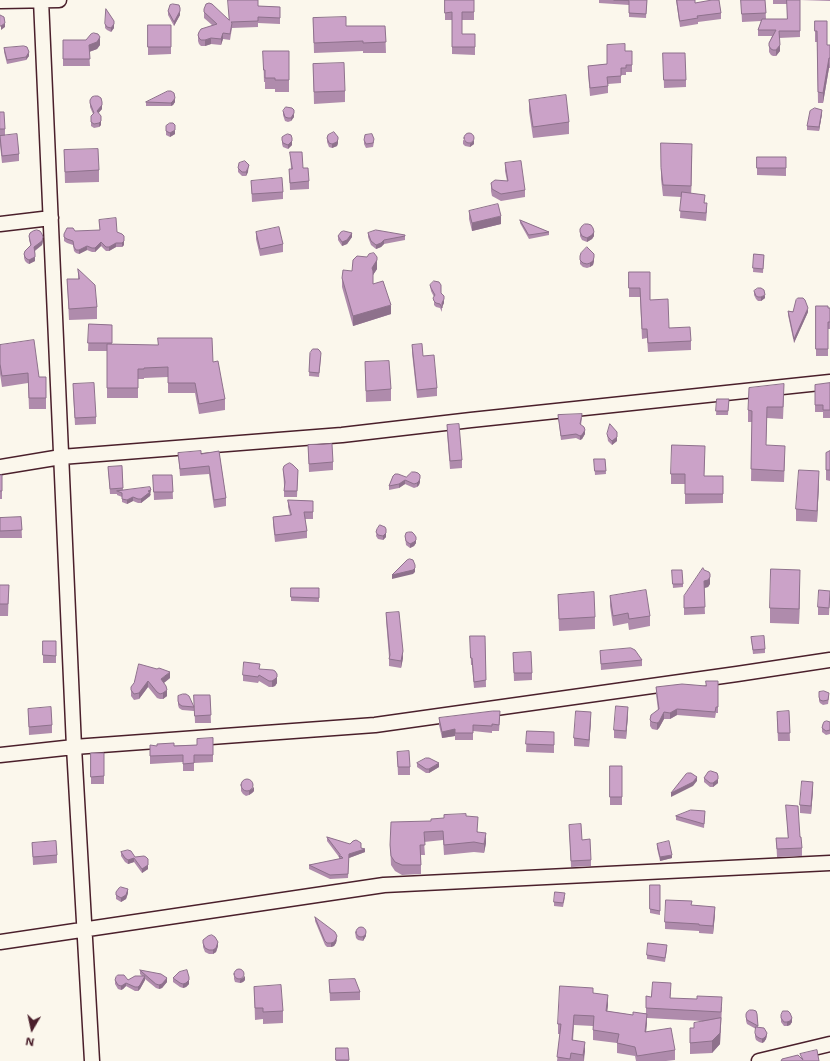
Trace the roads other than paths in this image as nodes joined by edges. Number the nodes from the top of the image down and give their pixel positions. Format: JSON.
{"nodes":[{"id":1,"x":41,"y":0,"type":"edge"},
{"id":2,"x":59,"y":0,"type":"edge"},
{"id":3,"x":0,"y":1,"type":"edge"},
{"id":4,"x":51,"y":218,"type":"junction"},
{"id":5,"x":0,"y":224,"type":"edge"},
{"id":6,"x":830,"y":382,"type":"edge"},
{"id":7,"x":61,"y":457,"type":"junction"},
{"id":8,"x":0,"y":467,"type":"edge"},
{"id":9,"x":830,"y":660,"type":"edge"},
{"id":10,"x":74,"y":747,"type":"junction"},
{"id":11,"x":0,"y":755,"type":"edge"},
{"id":12,"x":830,"y":863,"type":"edge"},
{"id":13,"x":85,"y":929,"type":"junction"},
{"id":14,"x":0,"y":942,"type":"edge"},
{"id":15,"x":830,"y":1044,"type":"edge"},
{"id":16,"x":92,"y":1061,"type":"edge"},
{"id":17,"x":760,"y":1061,"type":"edge"}],
"edges":[{"from":1,"to":2,"type":"street"},
{"from":1,"to":3,"type":"street"},
{"from":1,"to":4,"type":"street"},
{"from":4,"to":5,"type":"street"},
{"from":4,"to":7,"type":"street"},
{"from":6,"to":7,"type":"street"},
{"from":7,"to":8,"type":"street"},
{"from":7,"to":10,"type":"street"},
{"from":9,"to":10,"type":"street"},
{"from":10,"to":11,"type":"street"},
{"from":10,"to":13,"type":"street"},
{"from":12,"to":13,"type":"street"},
{"from":13,"to":14,"type":"street"},
{"from":13,"to":16,"type":"street"},
{"from":15,"to":17,"type":"street"}]}
